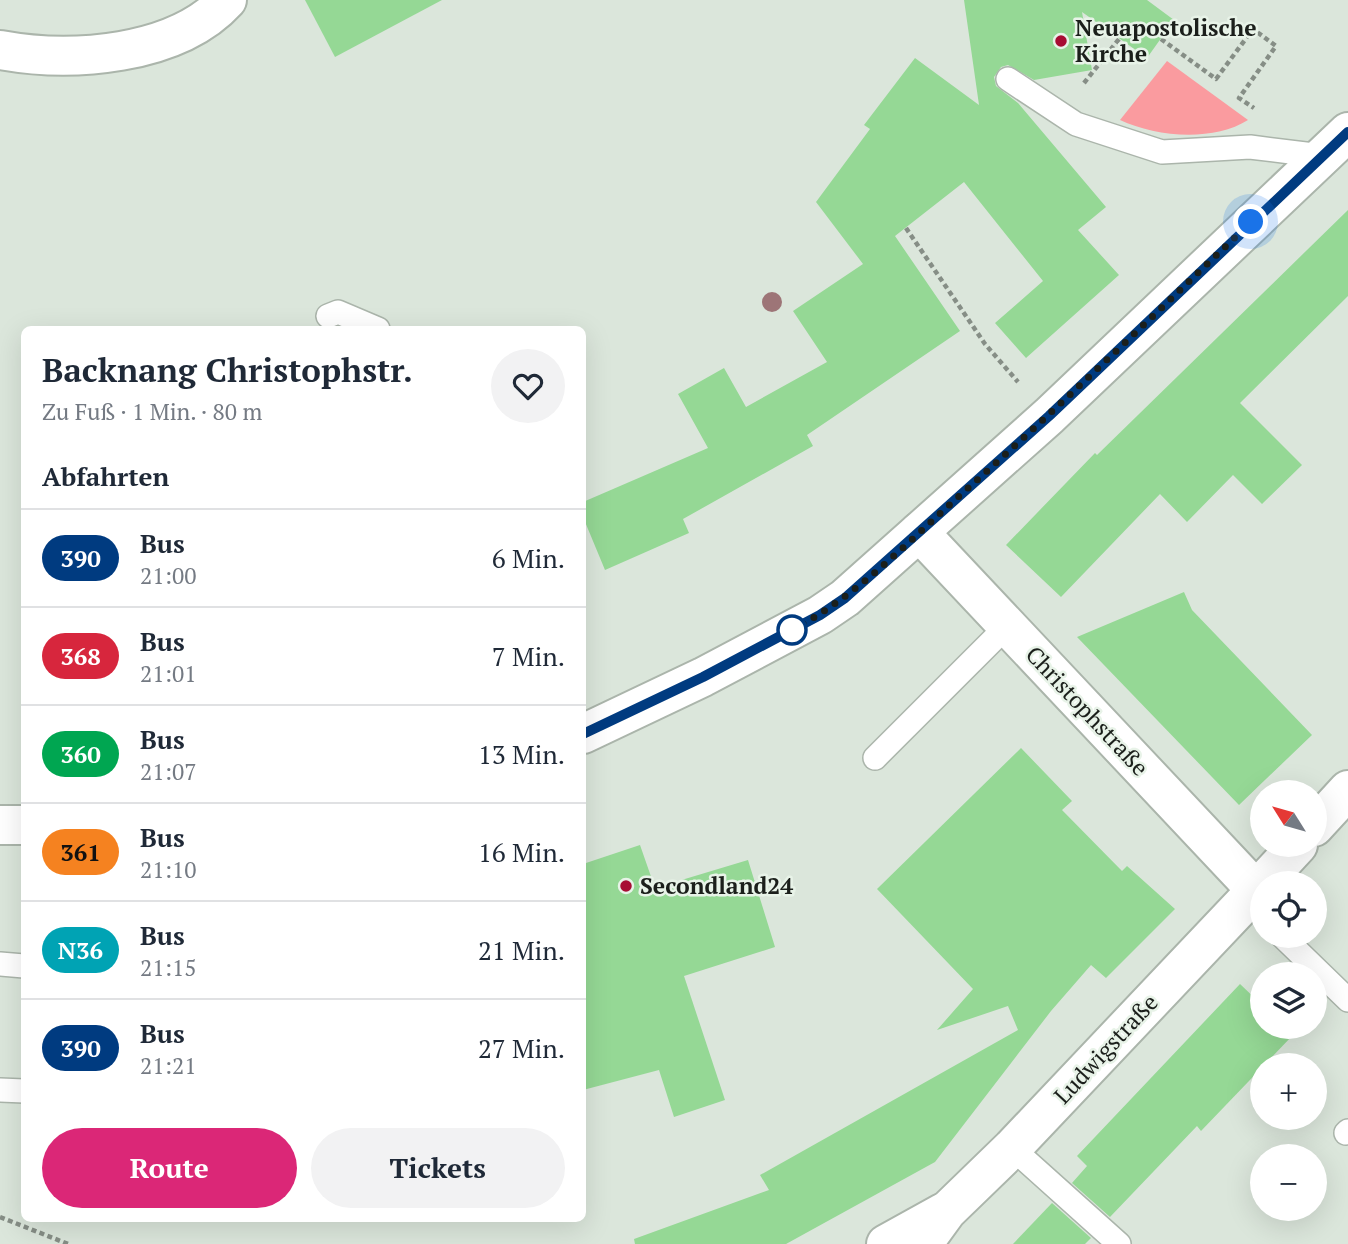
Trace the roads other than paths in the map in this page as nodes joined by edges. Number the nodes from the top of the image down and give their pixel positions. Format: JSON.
{"nodes":[{"id":1,"x":227,"y":0,"type":"edge"},
{"id":2,"x":0,"y":50,"type":"edge"},
{"id":3,"x":1007,"y":79,"type":"dead end"},
{"id":4,"x":1335,"y":144,"type":"edge"},
{"id":5,"x":328,"y":316,"type":"dead end"},
{"id":6,"x":371,"y":326,"type":"edge"},
{"id":7,"x":919,"y":532,"type":"junction"},
{"id":8,"x":1007,"y":626,"type":"junction"},
{"id":9,"x":586,"y":733,"type":"edge"},
{"id":10,"x":876,"y":758,"type":"dead end"},
{"id":11,"x":1348,"y":790,"type":"edge"},
{"id":12,"x":1327,"y":813,"type":"edge"},
{"id":13,"x":0,"y":825,"type":"edge"},
{"id":14,"x":21,"y":825,"type":"edge"},
{"id":15,"x":1250,"y":887,"type":"edge"},
{"id":16,"x":1250,"y":902,"type":"edge"},
{"id":17,"x":1294,"y":948,"type":"edge"},
{"id":18,"x":0,"y":964,"type":"edge"},
{"id":19,"x":21,"y":966,"type":"edge"},
{"id":20,"x":1348,"y":1000,"type":"edge"},
{"id":21,"x":0,"y":1090,"type":"edge"},
{"id":22,"x":21,"y":1091,"type":"edge"},
{"id":23,"x":1012,"y":1149,"type":"junction"},
{"id":24,"x":947,"y":1210,"type":"junction"},
{"id":25,"x":886,"y":1244,"type":"edge"},
{"id":26,"x":923,"y":1244,"type":"edge"},
{"id":27,"x":1119,"y":1244,"type":"edge"}],
"edges":[{"from":1,"to":2,"type":"street"},
{"from":3,"to":4,"type":"lane"},
{"from":4,"to":7,"type":"street"},
{"from":5,"to":6,"type":"lane"},
{"from":7,"to":8,"type":"street","name":"Christophstraße"},
{"from":7,"to":9,"type":"street"},
{"from":8,"to":10,"type":"lane"},
{"from":8,"to":15,"type":"street","name":"Christophstraße"},
{"from":11,"to":12,"type":"street"},
{"from":13,"to":14,"type":"street"},
{"from":16,"to":23,"type":"street","name":"Ludwigstraße"},
{"from":17,"to":20,"type":"lane"},
{"from":18,"to":19,"type":"lane"},
{"from":21,"to":22,"type":"lane"},
{"from":23,"to":24,"type":"street","name":"Ludwigstraße"},
{"from":23,"to":27,"type":"lane"},
{"from":24,"to":25,"type":"street","name":"Ludwigstraße"},
{"from":24,"to":26,"type":"street","name":"Ludwigstraße"}]}
